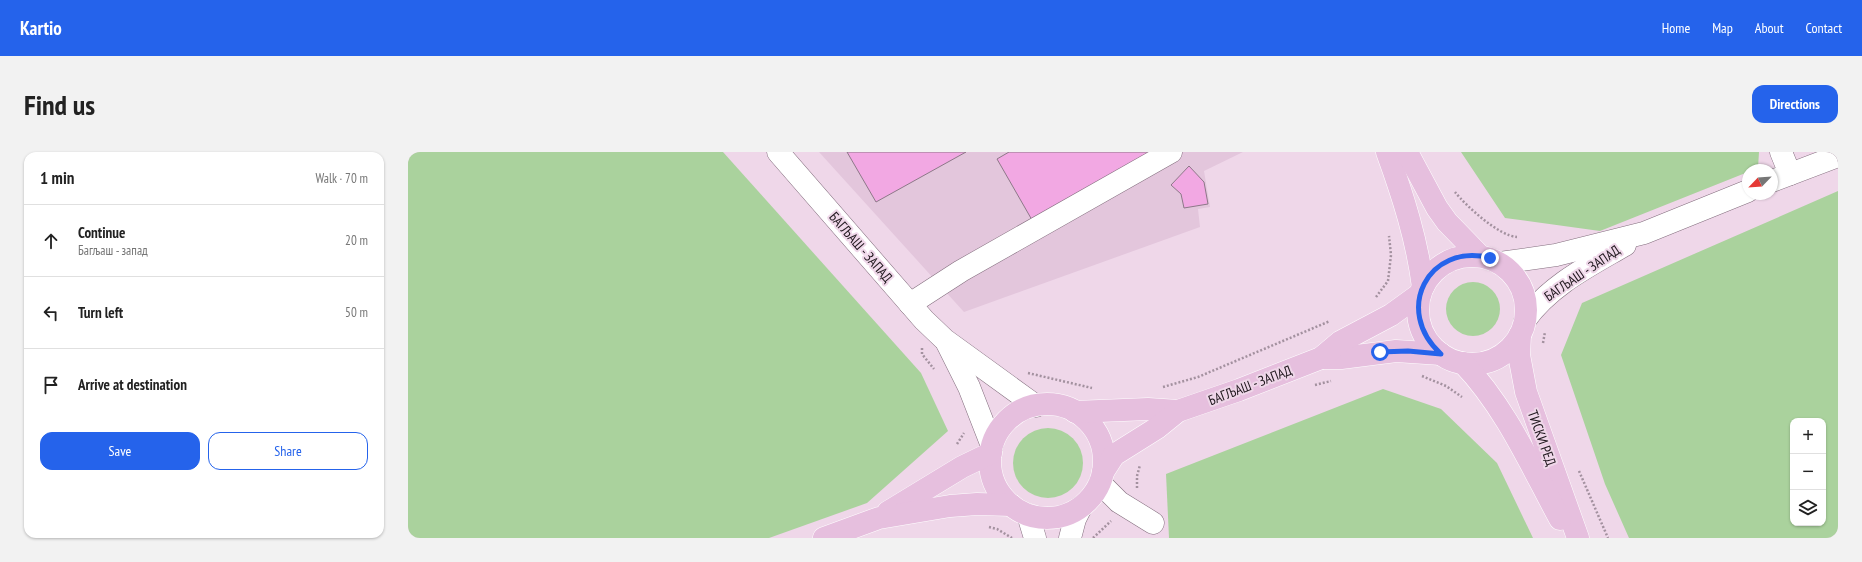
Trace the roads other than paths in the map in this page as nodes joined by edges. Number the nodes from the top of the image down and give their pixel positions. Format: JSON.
{"nodes":[{"id":1,"x":778,"y":152,"type":"edge"},
{"id":2,"x":1171,"y":152,"type":"edge"},
{"id":3,"x":1387,"y":152,"type":"edge"},
{"id":4,"x":1407,"y":152,"type":"edge"},
{"id":5,"x":1781,"y":152,"type":"edge"},
{"id":6,"x":1838,"y":156,"type":"edge"},
{"id":7,"x":1781,"y":178,"type":"edge"},
{"id":8,"x":1742,"y":193,"type":"edge"},
{"id":9,"x":1644,"y":233,"type":"junction"},
{"id":10,"x":1490,"y":259,"type":"junction"},
{"id":11,"x":1421,"y":290,"type":"junction"},
{"id":12,"x":910,"y":304,"type":"junction"},
{"id":13,"x":1522,"y":328,"type":"junction"},
{"id":14,"x":945,"y":340,"type":"junction"},
{"id":15,"x":1441,"y":354,"type":"junction"},
{"id":16,"x":1321,"y":358,"type":"junction"},
{"id":17,"x":1463,"y":363,"type":"junction"},
{"id":18,"x":1036,"y":406,"type":"junction"},
{"id":19,"x":1178,"y":411,"type":"junction"},
{"id":20,"x":1075,"y":412,"type":"junction"},
{"id":21,"x":991,"y":449,"type":"junction"},
{"id":22,"x":1093,"y":490,"type":"junction"},
{"id":23,"x":1020,"y":510,"type":"junction"},
{"id":24,"x":879,"y":518,"type":"junction"},
{"id":25,"x":1153,"y":523,"type":"dead end"},
{"id":26,"x":824,"y":538,"type":"edge"},
{"id":27,"x":1035,"y":538,"type":"edge"},
{"id":28,"x":1070,"y":538,"type":"edge"},
{"id":29,"x":1570,"y":538,"type":"edge"},
{"id":30,"x":1578,"y":538,"type":"edge"}],
"edges":[{"from":1,"to":12,"type":"street","name":"БАГЉАШ - ЗАПАД"},
{"from":2,"to":12,"type":"street"},
{"from":3,"to":11,"type":"main road"},
{"from":4,"to":10,"type":"main road"},
{"from":5,"to":7,"type":"street"},
{"from":6,"to":7,"type":"street"},
{"from":8,"to":9,"type":"street","name":"БАГЉАШ - ЗАПАД"},
{"from":9,"to":10,"type":"street","name":"БАГЉАШ - ЗАПАД"},
{"from":9,"to":13,"type":"street","name":"БАГЉАШ - ЗАПАД"},
{"from":10,"to":11,"type":"main road"},
{"from":10,"to":13,"type":"main road"},
{"from":11,"to":15,"type":"main road"},
{"from":11,"to":16,"type":"main road","name":"БАГЉАШ - ЗАПАД"},
{"from":12,"to":14,"type":"street","name":"БАГЉАШ - ЗАПАД"},
{"from":13,"to":17,"type":"main road"},
{"from":13,"to":30,"type":"main road","name":"ТИСКИ РЕД"},
{"from":14,"to":18,"type":"street","name":"БАГЉАШ - ЗАПАД"},
{"from":14,"to":21,"type":"street","name":"БАГЉАШ - ЗАПАД"},
{"from":15,"to":16,"type":"main road","name":"БАГЉАШ - ЗАПАД"},
{"from":15,"to":17,"type":"main road"},
{"from":16,"to":19,"type":"main road","name":"БАГЉАШ - ЗАПАД"},
{"from":17,"to":29,"type":"main road","name":"ТИСКИ РЕД"},
{"from":18,"to":20,"type":"main road"},
{"from":18,"to":21,"type":"main road"},
{"from":19,"to":20,"type":"main road","name":"БАГЉАШ - ЗАПАД"},
{"from":19,"to":22,"type":"main road","name":"БАГЉАШ - ЗАПАД"},
{"from":20,"to":22,"type":"main road"},
{"from":21,"to":23,"type":"main road"},
{"from":21,"to":24,"type":"main road"},
{"from":22,"to":23,"type":"main road"},
{"from":22,"to":25,"type":"street"},
{"from":22,"to":28,"type":"street"},
{"from":23,"to":24,"type":"main road"},
{"from":23,"to":27,"type":"street"},
{"from":24,"to":26,"type":"main road"}]}
